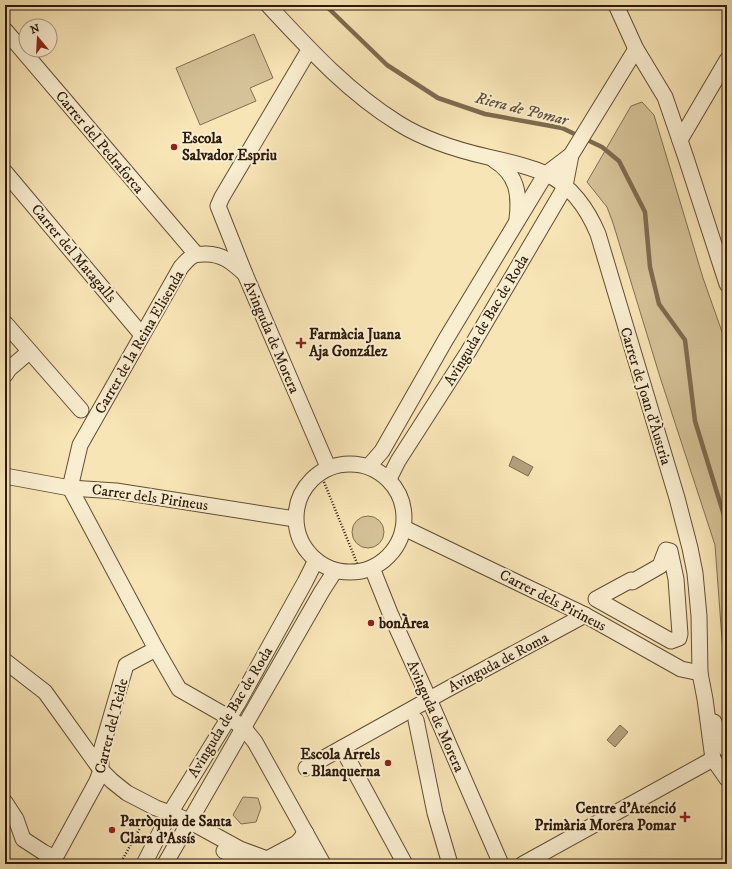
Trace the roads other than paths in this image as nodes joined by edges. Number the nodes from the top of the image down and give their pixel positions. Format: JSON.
{"nodes":[{"id":1,"x":268,"y":5,"type":"edge"},
{"id":2,"x":616,"y":5,"type":"edge"},
{"id":3,"x":5,"y":30,"type":"edge"},
{"id":4,"x":636,"y":49,"type":"junction"},
{"id":5,"x":309,"y":50,"type":"junction"},
{"id":6,"x":727,"y":60,"type":"edge"},
{"id":7,"x":680,"y":140,"type":"junction"},
{"id":8,"x":571,"y":155,"type":"junction"},
{"id":9,"x":490,"y":158,"type":"junction"},
{"id":10,"x":5,"y":172,"type":"edge"},
{"id":11,"x":546,"y":174,"type":"junction"},
{"id":12,"x":565,"y":186,"type":"junction"},
{"id":13,"x":516,"y":223,"type":"junction"},
{"id":14,"x":196,"y":254,"type":"junction"},
{"id":15,"x":724,"y":260,"type":"edge"},
{"id":16,"x":245,"y":274,"type":"junction"},
{"id":17,"x":727,"y":284,"type":"edge"},
{"id":18,"x":5,"y":323,"type":"edge"},
{"id":19,"x":142,"y":335,"type":"junction"},
{"id":20,"x":29,"y":352,"type":"junction"},
{"id":21,"x":5,"y":375,"type":"edge"},
{"id":22,"x":81,"y":410,"type":"dead end"},
{"id":23,"x":369,"y":466,"type":"junction"},
{"id":24,"x":328,"y":467,"type":"junction"},
{"id":25,"x":5,"y":476,"type":"edge"},
{"id":26,"x":389,"y":479,"type":"junction"},
{"id":27,"x":70,"y":488,"type":"junction"},
{"id":28,"x":295,"y":519,"type":"junction"},
{"id":29,"x":404,"y":528,"type":"junction"},
{"id":30,"x":316,"y":560,"type":"junction"},
{"id":31,"x":372,"y":568,"type":"junction"},
{"id":32,"x":337,"y":571,"type":"junction"},
{"id":33,"x":596,"y":599,"type":"joint"},
{"id":34,"x":585,"y":615,"type":"junction"},
{"id":35,"x":156,"y":649,"type":"junction"},
{"id":36,"x":5,"y":661,"type":"edge"},
{"id":37,"x":700,"y":673,"type":"junction"},
{"id":38,"x":430,"y":699,"type":"junction"},
{"id":39,"x":705,"y":699,"type":"junction"},
{"id":40,"x":228,"y":717,"type":"junction"},
{"id":41,"x":416,"y":720,"type":"dead end"},
{"id":42,"x":244,"y":728,"type":"junction"},
{"id":43,"x":342,"y":748,"type":"junction"},
{"id":44,"x":727,"y":750,"type":"edge"},
{"id":45,"x":713,"y":759,"type":"junction"},
{"id":46,"x":306,"y":768,"type":"dead end"},
{"id":47,"x":101,"y":770,"type":"junction"},
{"id":48,"x":727,"y":779,"type":"edge"},
{"id":49,"x":5,"y":802,"type":"edge"},
{"id":50,"x":170,"y":813,"type":"junction"},
{"id":51,"x":191,"y":823,"type":"junction"},
{"id":52,"x":305,"y":835,"type":"junction"},
{"id":53,"x":266,"y":862,"type":"edge"},
{"id":54,"x":144,"y":864,"type":"edge"},
{"id":55,"x":165,"y":864,"type":"edge"},
{"id":56,"x":249,"y":864,"type":"edge"},
{"id":57,"x":281,"y":864,"type":"edge"},
{"id":58,"x":323,"y":864,"type":"edge"},
{"id":59,"x":405,"y":864,"type":"edge"},
{"id":60,"x":450,"y":864,"type":"edge"},
{"id":61,"x":501,"y":864,"type":"edge"},
{"id":62,"x":523,"y":864,"type":"edge"}],
"edges":[{"from":1,"to":5,"type":"street","name":"Carrer de Joan d'Àustria"},
{"from":2,"to":4,"type":"street"},
{"from":3,"to":14,"type":"street","name":"Carrer del Pedraforca"},
{"from":4,"to":7,"type":"street"},
{"from":4,"to":8,"type":"street","name":"Avinguda de Bac de Roda"},
{"from":5,"to":9,"type":"street","name":"Carrer de Joan d'Àustria"},
{"from":5,"to":16,"type":"street","name":"Avinguda de Morera"},
{"from":6,"to":7,"type":"street"},
{"from":7,"to":15,"type":"street"},
{"from":8,"to":11,"type":"street","name":"Avinguda de Bac de Roda"},
{"from":8,"to":12,"type":"street","name":"Avinguda de Bac de Roda"},
{"from":9,"to":11,"type":"street","name":"Carrer de Joan d'Àustria"},
{"from":9,"to":13,"type":"street","name":"Carrer de Joan d'Àustria"},
{"from":10,"to":19,"type":"street","name":"Carrer del Matagalls"},
{"from":11,"to":12,"type":"street","name":"Carrer de Joan d'Àustria"},
{"from":11,"to":13,"type":"street","name":"Avinguda de Bac de Roda"},
{"from":12,"to":26,"type":"street","name":"Avinguda de Bac de Roda"},
{"from":12,"to":37,"type":"street","name":"Carrer de Joan d'Àustria"},
{"from":13,"to":23,"type":"street","name":"Avinguda de Bac de Roda"},
{"from":14,"to":16,"type":"street"},
{"from":14,"to":19,"type":"street","name":"Carrer de la Reina Elisenda"},
{"from":15,"to":17,"type":"street"},
{"from":16,"to":24,"type":"street","name":"Avinguda de Morera"},
{"from":18,"to":20,"type":"street"},
{"from":19,"to":27,"type":"street","name":"Carrer de la Reina Elisenda"},
{"from":20,"to":21,"type":"street"},
{"from":20,"to":22,"type":"street"},
{"from":23,"to":24,"type":"street"},
{"from":23,"to":26,"type":"street"},
{"from":24,"to":28,"type":"street"},
{"from":25,"to":27,"type":"street","name":"Carrer dels Pirineus"},
{"from":26,"to":29,"type":"street"},
{"from":27,"to":28,"type":"street","name":"Carrer dels Pirineus"},
{"from":27,"to":35,"type":"street"},
{"from":28,"to":30,"type":"street"},
{"from":29,"to":31,"type":"street"},
{"from":29,"to":34,"type":"street","name":"Carrer dels Pirineus"},
{"from":30,"to":32,"type":"street"},
{"from":30,"to":40,"type":"street","name":"Avinguda de Bac de Roda"},
{"from":31,"to":32,"type":"street"},
{"from":31,"to":38,"type":"street","name":"Avinguda de Morera"},
{"from":32,"to":42,"type":"street","name":"Avinguda de Bac de Roda"},
{"from":33,"to":33,"type":"street"},
{"from":34,"to":37,"type":"street","name":"Carrer dels Pirineus"},
{"from":34,"to":38,"type":"street","name":"Avinguda de Roma"},
{"from":35,"to":40,"type":"street"},
{"from":35,"to":47,"type":"street","name":"Carrer del Teide"},
{"from":36,"to":47,"type":"street"},
{"from":37,"to":39,"type":"street","name":"Carrer de Joan d'Àustria"},
{"from":38,"to":43,"type":"street","name":"Avinguda de Roma"},
{"from":38,"to":61,"type":"street","name":"Avinguda de Morera"},
{"from":39,"to":44,"type":"street","name":"Carrer de Joan d'Àustria"},
{"from":39,"to":45,"type":"street","name":"Carrer de Joan d'Àustria"},
{"from":40,"to":42,"type":"street"},
{"from":40,"to":50,"type":"street","name":"Avinguda de Bac de Roda"},
{"from":41,"to":60,"type":"street"},
{"from":42,"to":51,"type":"street","name":"Avinguda de Bac de Roda"},
{"from":42,"to":52,"type":"street"},
{"from":43,"to":46,"type":"street","name":"Avinguda de Roma"},
{"from":43,"to":59,"type":"street"},
{"from":45,"to":48,"type":"street","name":"Carrer de Joan d'Àustria"},
{"from":45,"to":62,"type":"street"},
{"from":47,"to":49,"type":"street","name":"Carrer del Teide"},
{"from":47,"to":50,"type":"street"},
{"from":50,"to":51,"type":"street"},
{"from":50,"to":54,"type":"street","name":"Avinguda de Bac de Roda"},
{"from":51,"to":52,"type":"street"},
{"from":51,"to":53,"type":"street"},
{"from":51,"to":55,"type":"street","name":"Avinguda de Bac de Roda"},
{"from":51,"to":56,"type":"street"},
{"from":52,"to":53,"type":"street"},
{"from":52,"to":57,"type":"street"},
{"from":52,"to":58,"type":"street"}]}
